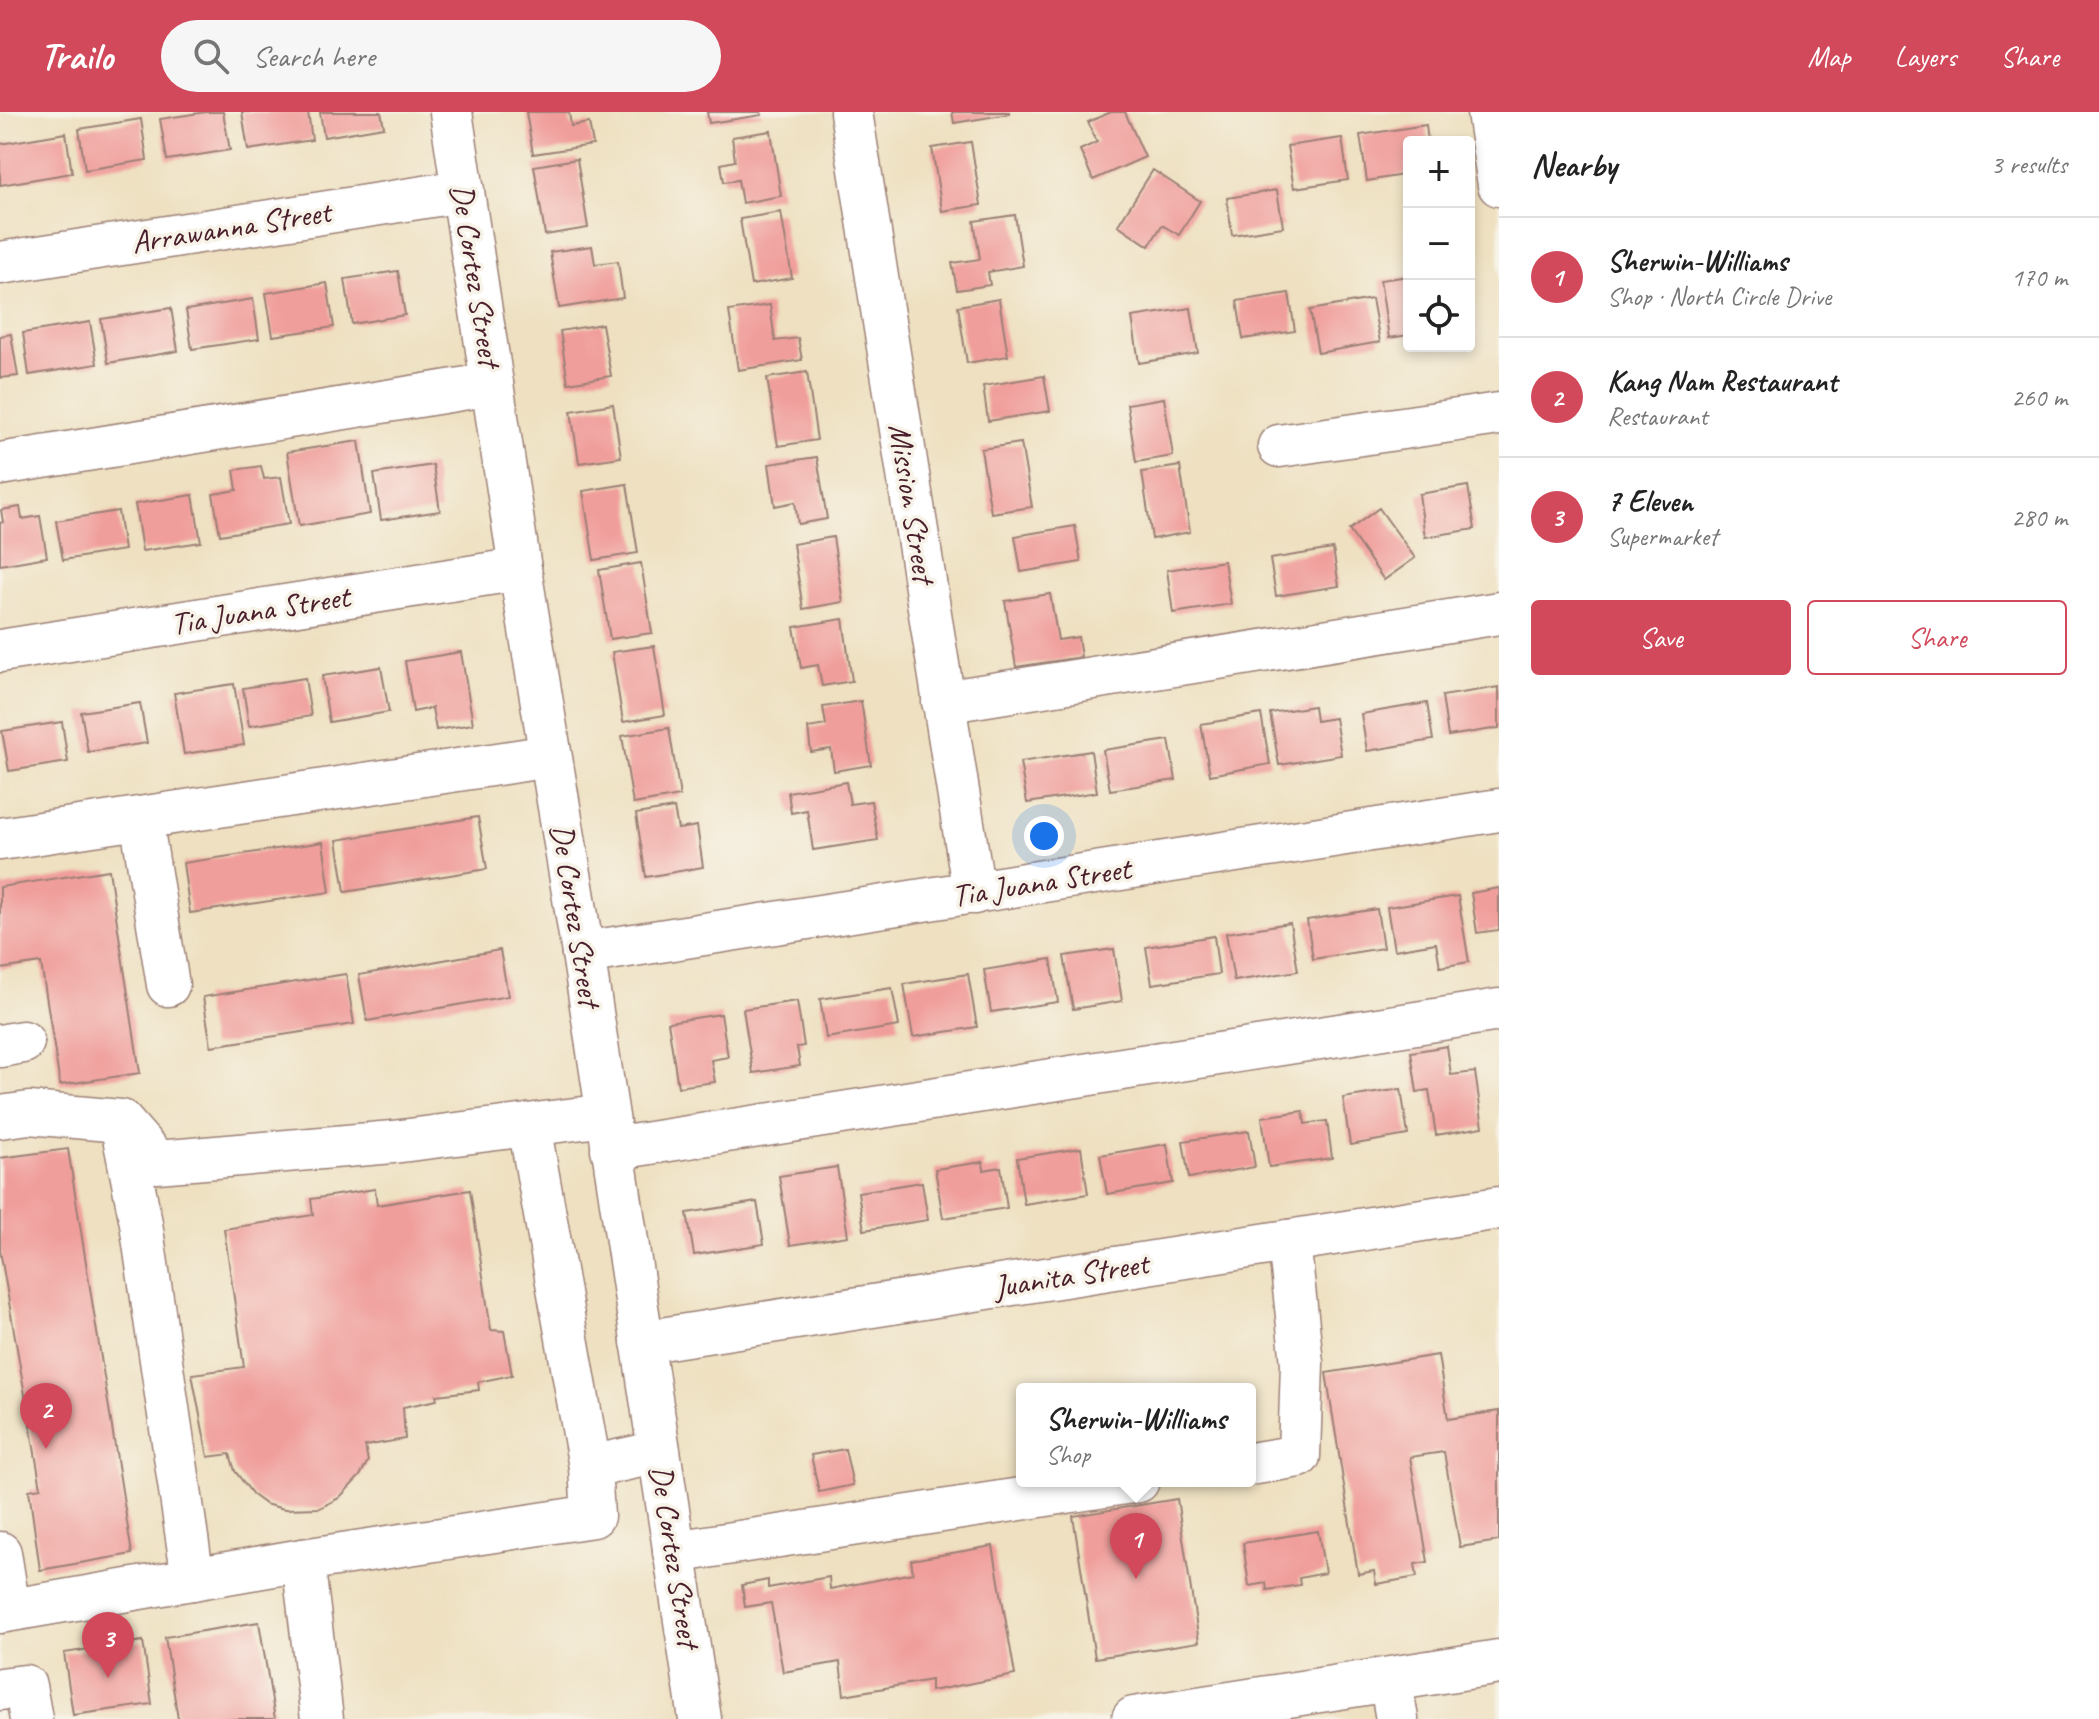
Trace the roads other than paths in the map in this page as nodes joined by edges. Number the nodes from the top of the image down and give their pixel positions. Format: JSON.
{"nodes":[{"id":1,"x":451,"y":112,"type":"edge"},
{"id":2,"x":851,"y":112,"type":"edge"},
{"id":3,"x":1488,"y":112,"type":"edge"},
{"id":4,"x":1499,"y":185,"type":"edge"},
{"id":5,"x":463,"y":191,"type":"junction"},
{"id":6,"x":0,"y":263,"type":"edge"},
{"id":7,"x":492,"y":384,"type":"junction"},
{"id":8,"x":1499,"y":414,"type":"edge"},
{"id":9,"x":1279,"y":446,"type":"dead end"},
{"id":10,"x":0,"y":464,"type":"edge"},
{"id":11,"x":520,"y":569,"type":"junction"},
{"id":12,"x":1499,"y":613,"type":"edge"},
{"id":13,"x":0,"y":651,"type":"edge"},
{"id":14,"x":943,"y":702,"type":"junction"},
{"id":15,"x":550,"y":756,"type":"junction"},
{"id":16,"x":1499,"y":810,"type":"edge"},
{"id":17,"x":141,"y":818,"type":"junction"},
{"id":18,"x":0,"y":839,"type":"edge"},
{"id":19,"x":974,"y":893,"type":"junction"},
{"id":20,"x":583,"y":953,"type":"junction"},
{"id":21,"x":168,"y":985,"type":"dead end"},
{"id":22,"x":1499,"y":1010,"type":"edge"},
{"id":23,"x":0,"y":1117,"type":"edge"},
{"id":24,"x":121,"y":1121,"type":"junction"},
{"id":25,"x":529,"y":1125,"type":"junction"},
{"id":26,"x":610,"y":1132,"type":"junction"},
{"id":27,"x":1499,"y":1208,"type":"edge"},
{"id":28,"x":1289,"y":1241,"type":"junction"},
{"id":29,"x":642,"y":1342,"type":"junction"},
{"id":30,"x":659,"y":1452,"type":"junction"},
{"id":31,"x":1256,"y":1463,"type":"edge"},
{"id":32,"x":590,"y":1467,"type":"junction"},
{"id":33,"x":1099,"y":1487,"type":"edge"},
{"id":34,"x":674,"y":1552,"type":"junction"},
{"id":35,"x":0,"y":1553,"type":"edge"},
{"id":36,"x":303,"y":1560,"type":"junction"},
{"id":37,"x":193,"y":1579,"type":"junction"},
{"id":38,"x":5,"y":1611,"type":"edge"},
{"id":39,"x":1499,"y":1662,"type":"edge"},
{"id":40,"x":0,"y":1689,"type":"edge"},
{"id":41,"x":1393,"y":1699,"type":"edge"},
{"id":42,"x":31,"y":1719,"type":"edge"},
{"id":43,"x":322,"y":1719,"type":"edge"},
{"id":44,"x":700,"y":1719,"type":"edge"},
{"id":45,"x":1134,"y":1719,"type":"edge"}],
"edges":[{"from":1,"to":5,"type":"street","name":"De Cortez Street"},
{"from":2,"to":14,"type":"street","name":"Mission Street"},
{"from":3,"to":4,"type":"street"},
{"from":5,"to":6,"type":"street","name":"Arrawanna Street"},
{"from":5,"to":7,"type":"street","name":"De Cortez Street"},
{"from":7,"to":10,"type":"street"},
{"from":7,"to":11,"type":"street","name":"De Cortez Street"},
{"from":8,"to":9,"type":"street"},
{"from":11,"to":13,"type":"street","name":"Tia Juana Street"},
{"from":11,"to":15,"type":"street","name":"De Cortez Street"},
{"from":12,"to":14,"type":"street"},
{"from":14,"to":19,"type":"street","name":"Mission Street"},
{"from":15,"to":17,"type":"street"},
{"from":15,"to":20,"type":"street","name":"De Cortez Street"},
{"from":16,"to":19,"type":"street","name":"Tia Juana Street"},
{"from":17,"to":18,"type":"street"},
{"from":17,"to":21,"type":"street"},
{"from":19,"to":20,"type":"street","name":"Tia Juana Street"},
{"from":20,"to":26,"type":"street","name":"De Cortez Street"},
{"from":22,"to":26,"type":"street"},
{"from":23,"to":24,"type":"street"},
{"from":24,"to":25,"type":"street"},
{"from":24,"to":37,"type":"street"},
{"from":25,"to":26,"type":"street"},
{"from":25,"to":32,"type":"street"},
{"from":26,"to":29,"type":"street","name":"De Cortez Street"},
{"from":27,"to":28,"type":"street","name":"Juanita Street"},
{"from":28,"to":29,"type":"street","name":"Juanita Street"},
{"from":28,"to":31,"type":"street"},
{"from":29,"to":30,"type":"street","name":"De Cortez Street"},
{"from":30,"to":32,"type":"street"},
{"from":30,"to":34,"type":"street","name":"De Cortez Street"},
{"from":32,"to":36,"type":"street"},
{"from":33,"to":34,"type":"street"},
{"from":34,"to":44,"type":"street","name":"De Cortez Street"},
{"from":35,"to":38,"type":"street"},
{"from":36,"to":37,"type":"street"},
{"from":36,"to":43,"type":"street"},
{"from":37,"to":38,"type":"street"},
{"from":39,"to":41,"type":"main road"},
{"from":40,"to":42,"type":"street"},
{"from":41,"to":45,"type":"main road"}]}
